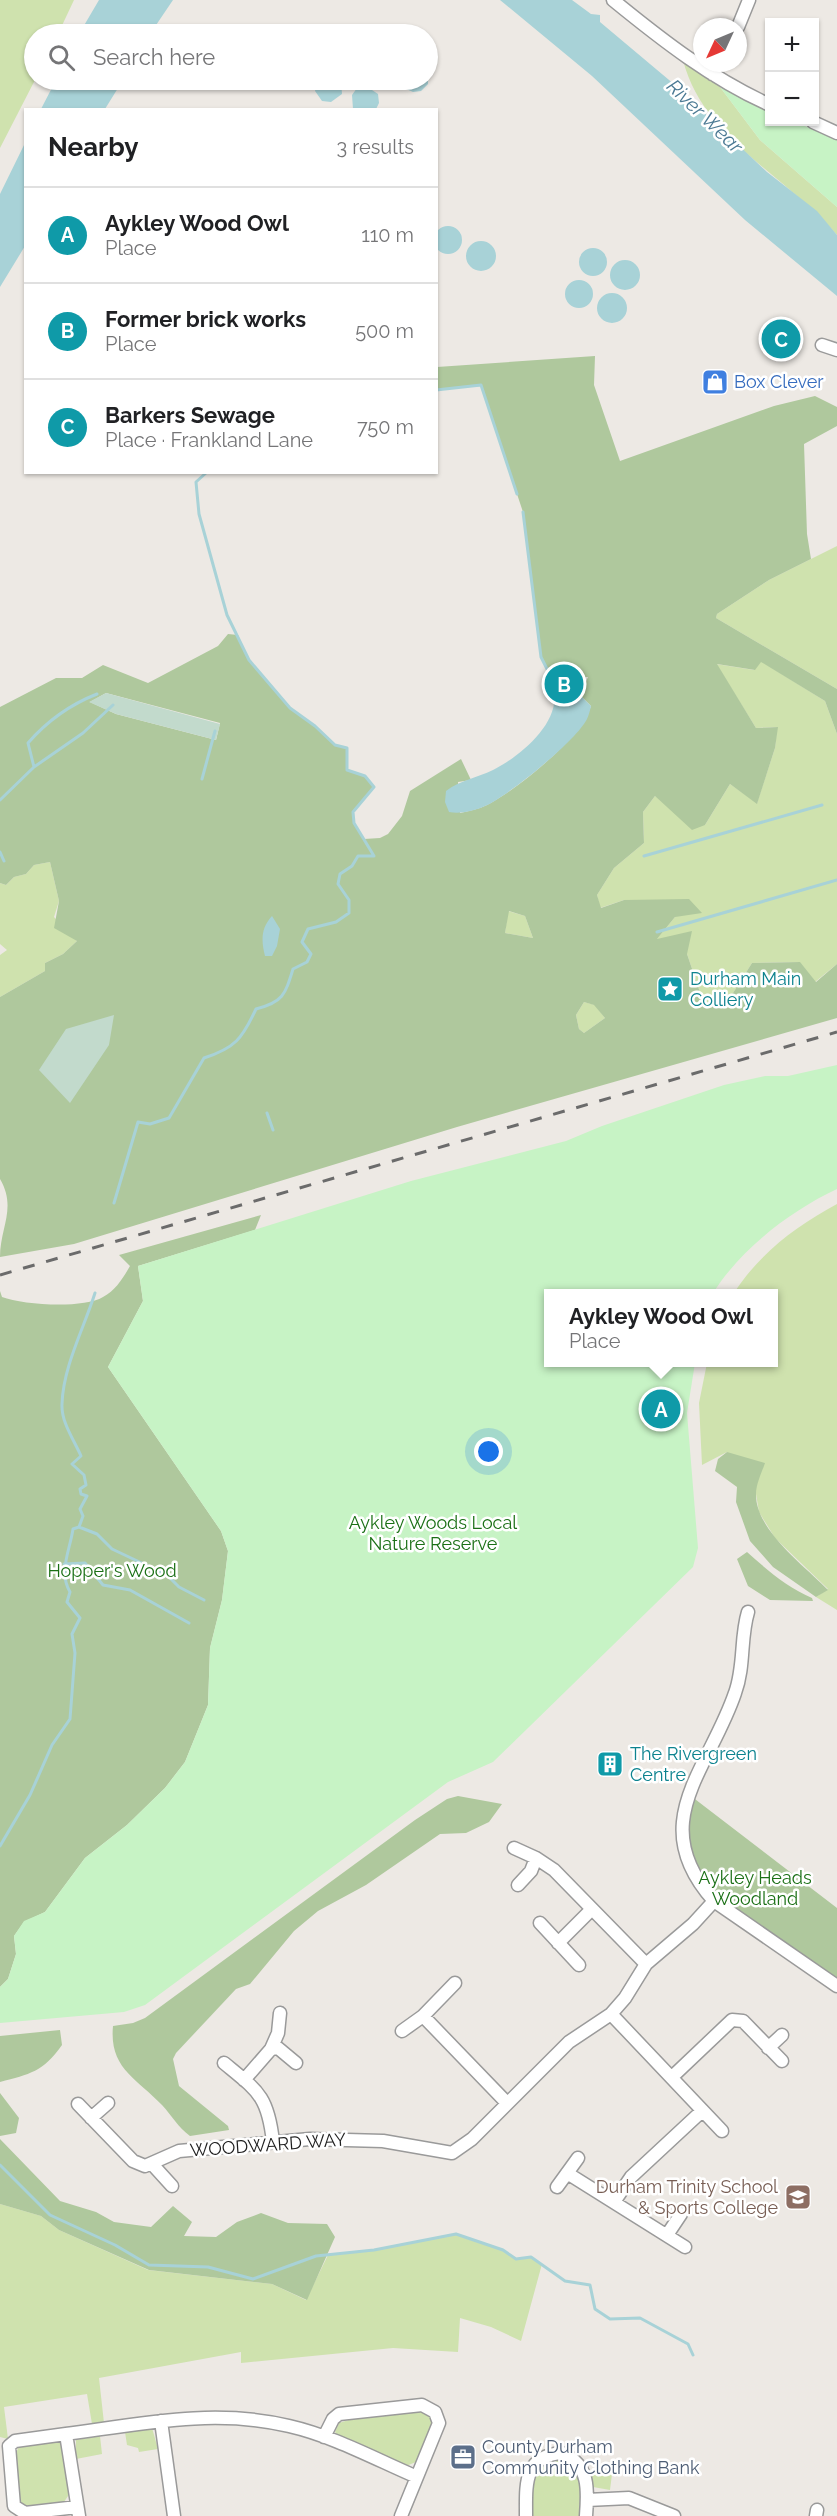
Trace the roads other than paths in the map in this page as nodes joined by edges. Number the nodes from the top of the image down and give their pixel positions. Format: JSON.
{"nodes":[{"id":1,"x":613,"y":0,"type":"edge"},
{"id":2,"x":749,"y":0,"type":"edge"},
{"id":3,"x":742,"y":18,"type":"edge"},
{"id":4,"x":693,"y":57,"type":"edge"},
{"id":5,"x":719,"y":72,"type":"edge"},
{"id":6,"x":765,"y":103,"type":"edge"},
{"id":7,"x":819,"y":125,"type":"edge"},
{"id":8,"x":837,"y":133,"type":"edge"},
{"id":9,"x":822,"y":345,"type":"dead end"},
{"id":10,"x":837,"y":350,"type":"edge"},
{"id":11,"x":748,"y":1612,"type":"dead end"},
{"id":12,"x":514,"y":1848,"type":"dead end"},
{"id":13,"x":536,"y":1858,"type":"junction"},
{"id":14,"x":518,"y":1885,"type":"dead end"},
{"id":15,"x":714,"y":1901,"type":"junction"},
{"id":16,"x":592,"y":1909,"type":"junction"},
{"id":17,"x":540,"y":1923,"type":"dead end"},
{"id":18,"x":558,"y":1943,"type":"junction"},
{"id":19,"x":646,"y":1964,"type":"junction"},
{"id":20,"x":579,"y":1965,"type":"dead end"},
{"id":21,"x":455,"y":1983,"type":"dead end"},
{"id":22,"x":837,"y":1986,"type":"edge"},
{"id":23,"x":280,"y":2013,"type":"dead end"},
{"id":24,"x":611,"y":2013,"type":"junction"},
{"id":25,"x":423,"y":2016,"type":"junction"},
{"id":26,"x":402,"y":2031,"type":"dead end"},
{"id":27,"x":782,"y":2035,"type":"dead end"},
{"id":28,"x":768,"y":2048,"type":"junction"},
{"id":29,"x":271,"y":2049,"type":"junction"},
{"id":30,"x":782,"y":2061,"type":"dead end"},
{"id":31,"x":224,"y":2063,"type":"dead end"},
{"id":32,"x":296,"y":2063,"type":"dead end"},
{"id":33,"x":672,"y":2077,"type":"junction"},
{"id":34,"x":244,"y":2080,"type":"junction"},
{"id":35,"x":108,"y":2103,"type":"dead end"},
{"id":36,"x":507,"y":2103,"type":"junction"},
{"id":37,"x":78,"y":2104,"type":"dead end"},
{"id":38,"x":702,"y":2111,"type":"junction"},
{"id":39,"x":91,"y":2118,"type":"junction"},
{"id":40,"x":722,"y":2131,"type":"dead end"},
{"id":41,"x":273,"y":2142,"type":"junction"},
{"id":42,"x":578,"y":2158,"type":"dead end"},
{"id":43,"x":152,"y":2164,"type":"junction"},
{"id":44,"x":567,"y":2173,"type":"junction"},
{"id":45,"x":171,"y":2186,"type":"dead end"},
{"id":46,"x":557,"y":2187,"type":"dead end"},
{"id":47,"x":614,"y":2202,"type":"junction"},
{"id":48,"x":681,"y":2214,"type":"dead end"},
{"id":49,"x":667,"y":2235,"type":"junction"},
{"id":50,"x":685,"y":2247,"type":"dead end"},
{"id":51,"x":160,"y":2421,"type":"junction"},
{"id":52,"x":66,"y":2434,"type":"junction"},
{"id":53,"x":324,"y":2437,"type":"junction"},
{"id":54,"x":417,"y":2477,"type":"junction"},
{"id":55,"x":587,"y":2500,"type":"junction"},
{"id":56,"x":78,"y":2511,"type":"edge"},
{"id":57,"x":174,"y":2516,"type":"edge"},
{"id":58,"x":401,"y":2516,"type":"edge"},
{"id":59,"x":526,"y":2516,"type":"edge"},
{"id":60,"x":586,"y":2516,"type":"edge"},
{"id":61,"x":674,"y":2516,"type":"edge"}],
"edges":[{"from":1,"to":4,"type":"street"},
{"from":2,"to":3,"type":"street"},
{"from":5,"to":6,"type":"street"},
{"from":7,"to":8,"type":"street"},
{"from":9,"to":10,"type":"street"},
{"from":11,"to":15,"type":"street"},
{"from":12,"to":13,"type":"street"},
{"from":13,"to":14,"type":"street"},
{"from":13,"to":16,"type":"street"},
{"from":15,"to":19,"type":"street","name":"WOODWARD WAY"},
{"from":15,"to":22,"type":"street"},
{"from":16,"to":18,"type":"street"},
{"from":16,"to":19,"type":"street"},
{"from":17,"to":18,"type":"street"},
{"from":18,"to":20,"type":"street"},
{"from":19,"to":24,"type":"street","name":"WOODWARD WAY"},
{"from":21,"to":25,"type":"street"},
{"from":23,"to":29,"type":"street"},
{"from":24,"to":33,"type":"street"},
{"from":24,"to":36,"type":"street","name":"WOODWARD WAY"},
{"from":25,"to":26,"type":"street"},
{"from":25,"to":36,"type":"street"},
{"from":27,"to":28,"type":"street"},
{"from":28,"to":30,"type":"street"},
{"from":28,"to":33,"type":"street"},
{"from":29,"to":32,"type":"street"},
{"from":29,"to":34,"type":"street"},
{"from":31,"to":34,"type":"street"},
{"from":33,"to":38,"type":"street"},
{"from":34,"to":41,"type":"street"},
{"from":35,"to":39,"type":"street"},
{"from":36,"to":41,"type":"street","name":"WOODWARD WAY"},
{"from":37,"to":39,"type":"street"},
{"from":38,"to":40,"type":"street"},
{"from":38,"to":47,"type":"street"},
{"from":39,"to":43,"type":"street"},
{"from":41,"to":43,"type":"street","name":"WOODWARD WAY"},
{"from":42,"to":44,"type":"street"},
{"from":43,"to":45,"type":"street"},
{"from":44,"to":46,"type":"street"},
{"from":44,"to":47,"type":"street"},
{"from":47,"to":49,"type":"street"},
{"from":48,"to":49,"type":"street"},
{"from":49,"to":50,"type":"street"},
{"from":51,"to":52,"type":"street"},
{"from":51,"to":53,"type":"street"},
{"from":51,"to":57,"type":"street"},
{"from":52,"to":56,"type":"street"},
{"from":52,"to":56,"type":"street"},
{"from":53,"to":54,"type":"street"},
{"from":53,"to":54,"type":"street"},
{"from":54,"to":58,"type":"street"},
{"from":55,"to":59,"type":"street"},
{"from":55,"to":60,"type":"street"},
{"from":55,"to":61,"type":"street"}]}
